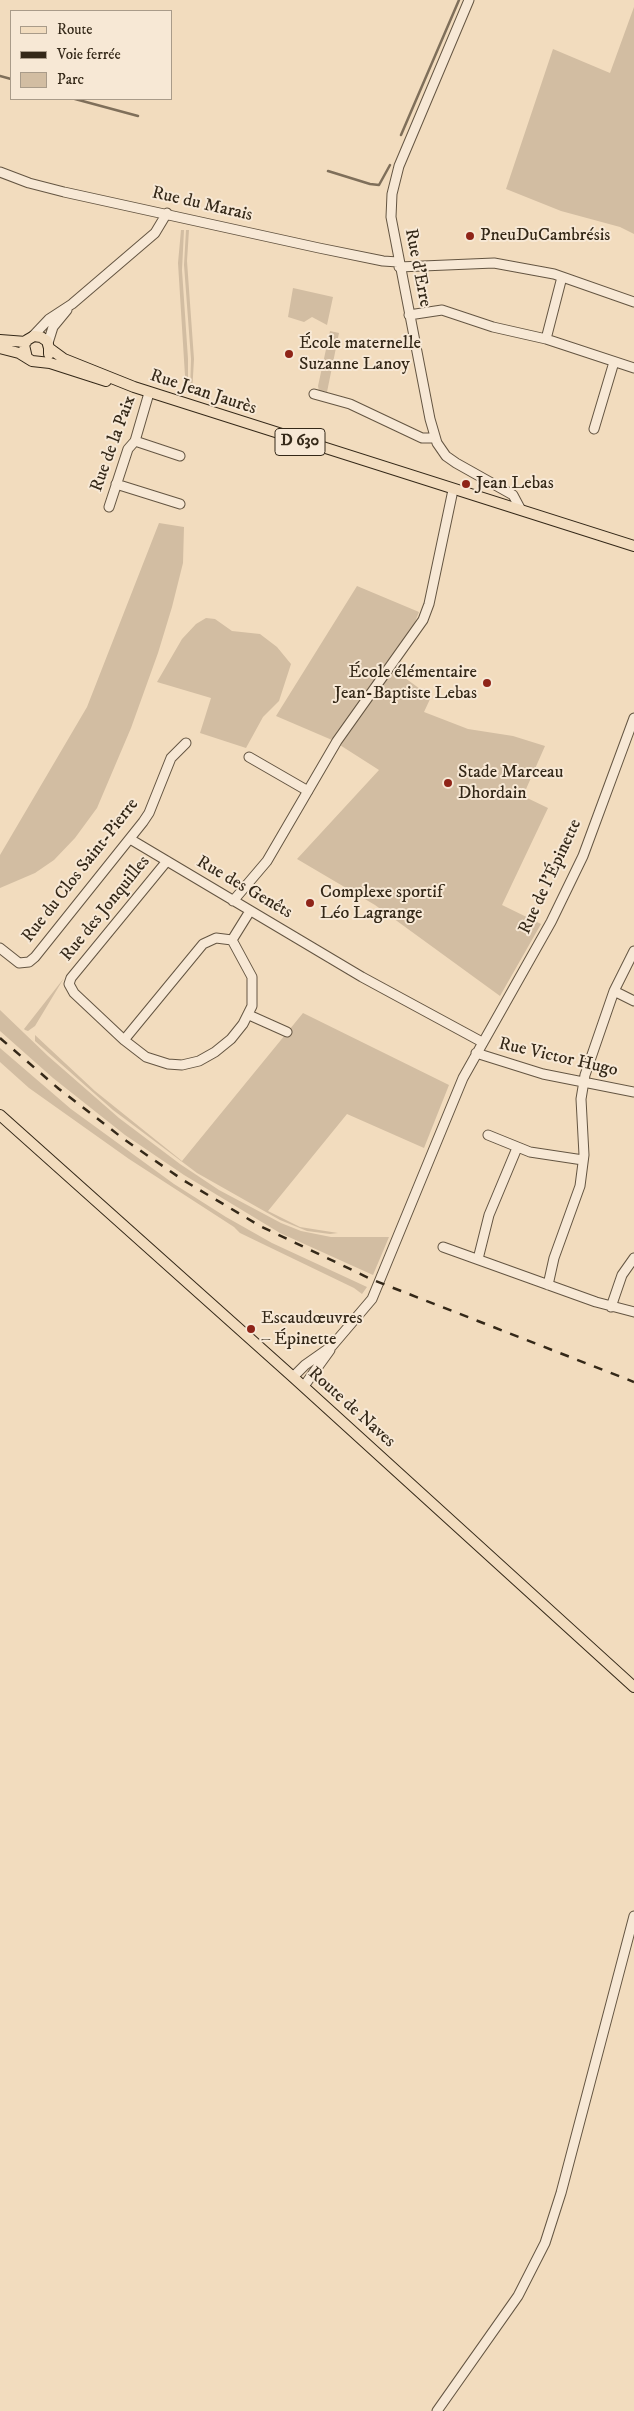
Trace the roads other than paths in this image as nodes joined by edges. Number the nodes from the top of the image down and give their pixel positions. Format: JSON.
{"nodes":[{"id":1,"x":469,"y":0,"type":"edge"},
{"id":2,"x":0,"y":172,"type":"edge"},
{"id":3,"x":168,"y":213,"type":"junction"},
{"id":4,"x":399,"y":264,"type":"junction"},
{"id":5,"x":562,"y":277,"type":"junction"},
{"id":6,"x":634,"y":302,"type":"edge"},
{"id":7,"x":72,"y":304,"type":"junction"},
{"id":8,"x":409,"y":315,"type":"junction"},
{"id":9,"x":29,"y":339,"type":"junction"},
{"id":10,"x":546,"y":339,"type":"junction"},
{"id":11,"x":0,"y":340,"type":"edge"},
{"id":12,"x":49,"y":345,"type":"junction"},
{"id":13,"x":0,"y":348,"type":"edge"},
{"id":14,"x":27,"y":358,"type":"junction"},
{"id":15,"x":41,"y":361,"type":"junction"},
{"id":16,"x":614,"y":362,"type":"junction"},
{"id":17,"x":634,"y":368,"type":"edge"},
{"id":18,"x":134,"y":387,"type":"junction"},
{"id":19,"x":149,"y":393,"type":"junction"},
{"id":20,"x":314,"y":394,"type":"dead end"},
{"id":21,"x":594,"y":429,"type":"dead end"},
{"id":22,"x":435,"y":438,"type":"junction"},
{"id":23,"x":135,"y":441,"type":"junction"},
{"id":24,"x":180,"y":456,"type":"dead end"},
{"id":25,"x":116,"y":484,"type":"junction"},
{"id":26,"x":453,"y":490,"type":"junction"},
{"id":27,"x":180,"y":504,"type":"dead end"},
{"id":28,"x":109,"y":507,"type":"dead end"},
{"id":29,"x":521,"y":510,"type":"junction"},
{"id":30,"x":634,"y":546,"type":"edge"},
{"id":31,"x":634,"y":718,"type":"edge"},
{"id":32,"x":186,"y":743,"type":"dead end"},
{"id":33,"x":249,"y":757,"type":"dead end"},
{"id":34,"x":308,"y":791,"type":"junction"},
{"id":35,"x":130,"y":839,"type":"junction"},
{"id":36,"x":166,"y":861,"type":"junction"},
{"id":37,"x":234,"y":901,"type":"junction"},
{"id":38,"x":250,"y":911,"type":"junction"},
{"id":39,"x":232,"y":940,"type":"junction"},
{"id":40,"x":0,"y":948,"type":"edge"},
{"id":41,"x":634,"y":951,"type":"edge"},
{"id":42,"x":614,"y":991,"type":"junction"},
{"id":43,"x":634,"y":1001,"type":"edge"},
{"id":44,"x":249,"y":1015,"type":"junction"},
{"id":45,"x":287,"y":1032,"type":"dead end"},
{"id":46,"x":124,"y":1040,"type":"junction"},
{"id":47,"x":482,"y":1042,"type":"junction"},
{"id":48,"x":476,"y":1053,"type":"junction"},
{"id":49,"x":583,"y":1083,"type":"junction"},
{"id":50,"x":634,"y":1092,"type":"edge"},
{"id":51,"x":0,"y":1115,"type":"edge"},
{"id":52,"x":488,"y":1135,"type":"dead end"},
{"id":53,"x":516,"y":1148,"type":"junction"},
{"id":54,"x":583,"y":1160,"type":"junction"},
{"id":55,"x":443,"y":1247,"type":"dead end"},
{"id":56,"x":478,"y":1258,"type":"junction"},
{"id":57,"x":634,"y":1258,"type":"edge"},
{"id":58,"x":548,"y":1285,"type":"junction"},
{"id":59,"x":611,"y":1307,"type":"junction"},
{"id":60,"x":634,"y":1312,"type":"edge"},
{"id":61,"x":332,"y":1346,"type":"junction"},
{"id":62,"x":293,"y":1376,"type":"junction"},
{"id":63,"x":304,"y":1386,"type":"junction"},
{"id":64,"x":634,"y":1687,"type":"edge"},
{"id":65,"x":634,"y":1916,"type":"edge"},
{"id":66,"x":437,"y":2411,"type":"edge"}],
"edges":[{"from":1,"to":4,"type":"street","name":"Rue d'Erre"},
{"from":2,"to":3,"type":"street","name":"Rue du Marais"},
{"from":3,"to":4,"type":"street","name":"Rue du Marais"},
{"from":3,"to":7,"type":"street"},
{"from":4,"to":5,"type":"street","name":"Rue du Marais"},
{"from":4,"to":8,"type":"street","name":"Rue d'Erre"},
{"from":5,"to":6,"type":"street","name":"Rue du Marais"},
{"from":5,"to":10,"type":"street"},
{"from":7,"to":9,"type":"street"},
{"from":7,"to":12,"type":"street"},
{"from":8,"to":10,"type":"street"},
{"from":8,"to":22,"type":"street","name":"Rue d'Erre"},
{"from":9,"to":11,"type":"main road"},
{"from":9,"to":12,"type":"main road"},
{"from":9,"to":14,"type":"main road"},
{"from":10,"to":16,"type":"street"},
{"from":12,"to":15,"type":"main road"},
{"from":12,"to":18,"type":"main road","name":"Rue Jean Jaurès","number":"D 630"},
{"from":13,"to":14,"type":"main road"},
{"from":14,"to":15,"type":"main road"},
{"from":15,"to":18,"type":"main road","name":"Rue Jean Jaurès","number":"D 630"},
{"from":16,"to":17,"type":"street"},
{"from":16,"to":21,"type":"street"},
{"from":18,"to":19,"type":"main road","name":"Rue Jean Jaurès","number":"D 630"},
{"from":19,"to":23,"type":"street","name":"Rue de la Paix"},
{"from":19,"to":26,"type":"main road","name":"Rue Jean Jaurès","number":"D 630"},
{"from":20,"to":22,"type":"street"},
{"from":22,"to":29,"type":"street","name":"Rue d'Erre"},
{"from":23,"to":24,"type":"street"},
{"from":23,"to":25,"type":"street","name":"Rue de la Paix"},
{"from":25,"to":27,"type":"street"},
{"from":25,"to":28,"type":"street","name":"Rue de la Paix"},
{"from":26,"to":29,"type":"main road","name":"Rue Jean Jaurès","number":"D 630"},
{"from":26,"to":34,"type":"street"},
{"from":29,"to":30,"type":"main road","name":"Rue Jean Jaurès","number":"D 630"},
{"from":31,"to":47,"type":"street","name":"Rue de l'Épinette"},
{"from":32,"to":35,"type":"street","name":"Rue du Clos Saint-Pierre"},
{"from":33,"to":34,"type":"street"},
{"from":34,"to":37,"type":"street"},
{"from":35,"to":36,"type":"street","name":"Rue des Genêts"},
{"from":35,"to":40,"type":"street","name":"Rue du Clos Saint-Pierre"},
{"from":36,"to":37,"type":"street","name":"Rue des Genêts"},
{"from":36,"to":46,"type":"street","name":"Rue des Jonquilles"},
{"from":37,"to":38,"type":"street","name":"Rue des Genêts"},
{"from":38,"to":39,"type":"street"},
{"from":38,"to":47,"type":"street","name":"Rue des Genêts"},
{"from":39,"to":44,"type":"street"},
{"from":39,"to":46,"type":"street"},
{"from":41,"to":42,"type":"street"},
{"from":42,"to":43,"type":"street"},
{"from":42,"to":49,"type":"street"},
{"from":44,"to":45,"type":"street"},
{"from":44,"to":46,"type":"street"},
{"from":47,"to":48,"type":"street","name":"Rue de l'Épinette"},
{"from":48,"to":49,"type":"street","name":"Rue Victor Hugo"},
{"from":48,"to":61,"type":"street","name":"Rue de l'Épinette"},
{"from":49,"to":50,"type":"street","name":"Rue Victor Hugo"},
{"from":49,"to":54,"type":"street"},
{"from":51,"to":62,"type":"main road","name":"Route de Naves"},
{"from":52,"to":53,"type":"street"},
{"from":53,"to":54,"type":"street"},
{"from":53,"to":56,"type":"street"},
{"from":54,"to":58,"type":"street"},
{"from":55,"to":56,"type":"street"},
{"from":56,"to":58,"type":"street"},
{"from":57,"to":59,"type":"street"},
{"from":58,"to":59,"type":"street"},
{"from":59,"to":60,"type":"street"},
{"from":61,"to":62,"type":"street","name":"Rue de l'Épinette"},
{"from":61,"to":63,"type":"street","name":"Rue de l'Épinette"},
{"from":62,"to":63,"type":"main road","name":"Route de Naves"},
{"from":63,"to":64,"type":"main road","name":"Route de Naves"},
{"from":65,"to":66,"type":"street"}]}
